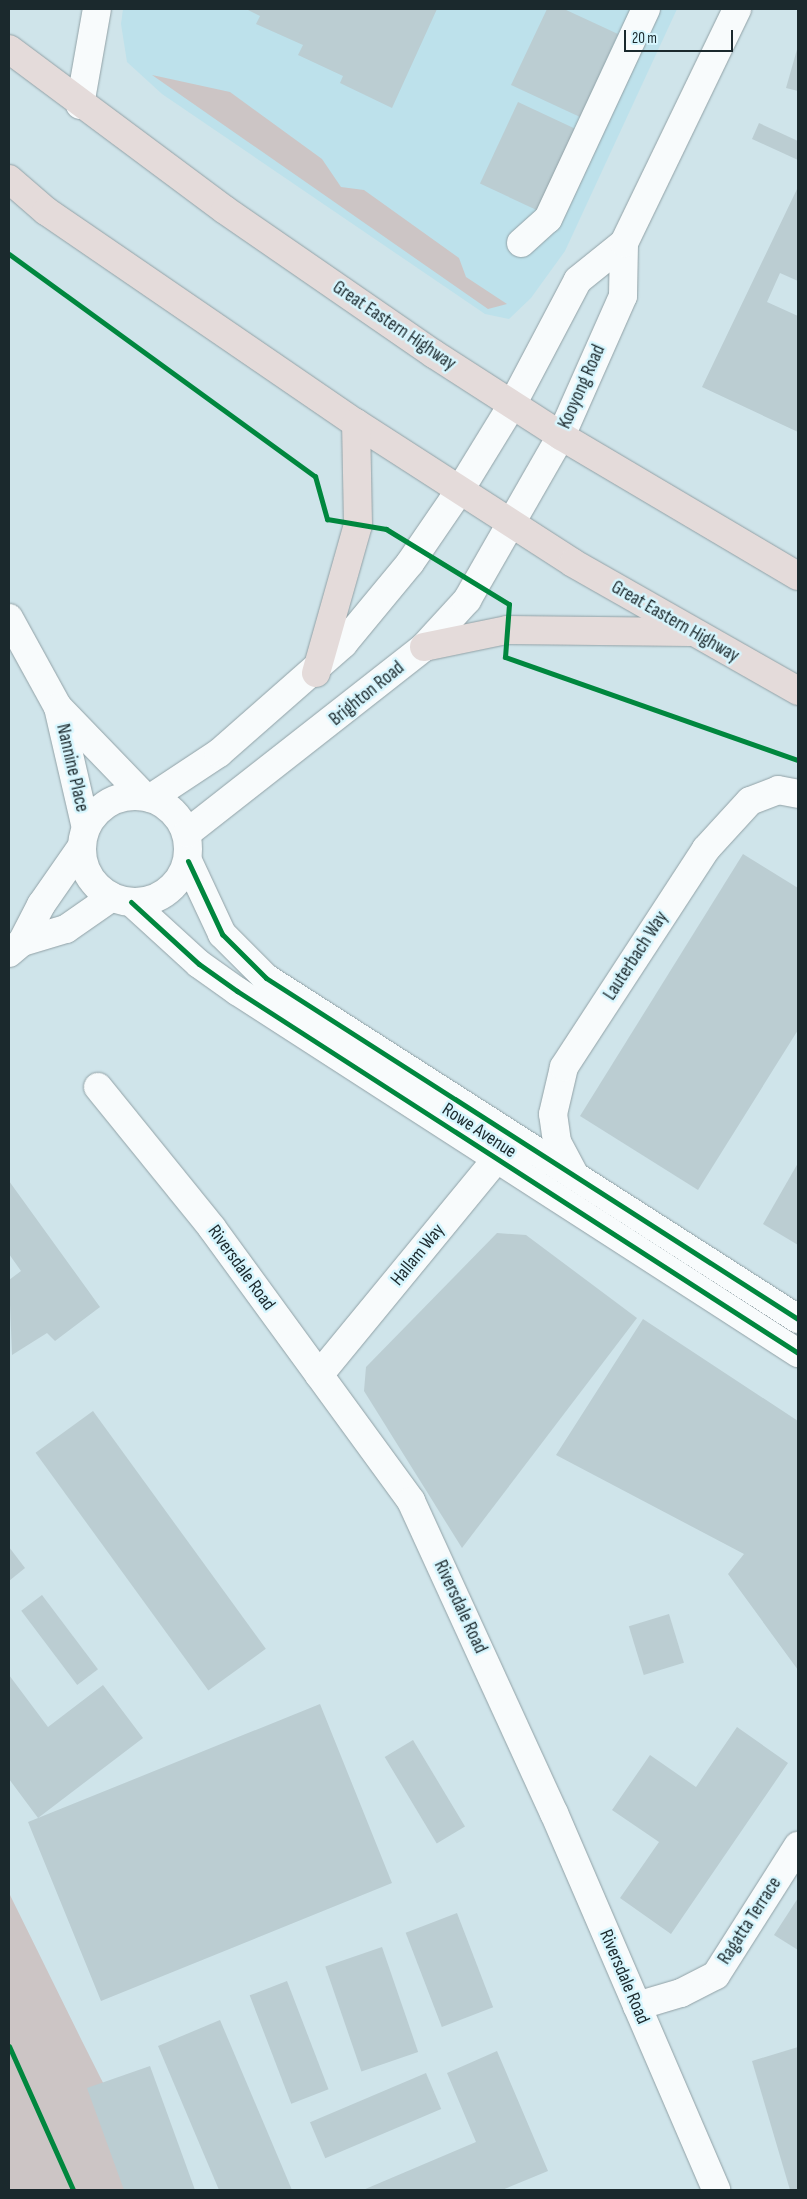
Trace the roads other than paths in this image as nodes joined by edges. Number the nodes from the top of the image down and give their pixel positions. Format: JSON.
{"nodes":[{"id":1,"x":97,"y":9,"type":"edge"},
{"id":2,"x":646,"y":9,"type":"edge"},
{"id":3,"x":737,"y":9,"type":"edge"},
{"id":4,"x":9,"y":49,"type":"edge"},
{"id":5,"x":80,"y":105,"type":"junction"},
{"id":6,"x":9,"y":179,"type":"edge"},
{"id":7,"x":521,"y":243,"type":"dead end"},
{"id":8,"x":624,"y":243,"type":"junction"},
{"id":9,"x":512,"y":405,"type":"junction"},
{"id":10,"x":356,"y":423,"type":"junction"},
{"id":11,"x":561,"y":436,"type":"junction"},
{"id":12,"x":460,"y":490,"type":"junction"},
{"id":13,"x":513,"y":524,"type":"junction"},
{"id":14,"x":798,"y":576,"type":"edge"},
{"id":15,"x":9,"y":618,"type":"edge"},
{"id":16,"x":691,"y":632,"type":"junction"},
{"id":17,"x":424,"y":648,"type":"junction"},
{"id":18,"x":316,"y":673,"type":"junction"},
{"id":19,"x":798,"y":691,"type":"edge"},
{"id":20,"x":58,"y":707,"type":"junction"},
{"id":21,"x":798,"y":794,"type":"edge"},
{"id":22,"x":148,"y":797,"type":"junction"},
{"id":23,"x":187,"y":833,"type":"junction"},
{"id":24,"x":84,"y":837,"type":"junction"},
{"id":25,"x":188,"y":861,"type":"junction"},
{"id":26,"x":122,"y":900,"type":"junction"},
{"id":27,"x":15,"y":948,"type":"edge"},
{"id":28,"x":98,"y":1087,"type":"dead end"},
{"id":29,"x":516,"y":1135,"type":"junction"},
{"id":30,"x":496,"y":1160,"type":"junction"},
{"id":31,"x":574,"y":1174,"type":"junction"},
{"id":32,"x":798,"y":1319,"type":"edge"},
{"id":33,"x":798,"y":1353,"type":"edge"},
{"id":34,"x":320,"y":1375,"type":"junction"},
{"id":35,"x":798,"y":1846,"type":"edge"},
{"id":36,"x":637,"y":2006,"type":"junction"},
{"id":37,"x":716,"y":2190,"type":"edge"}],
"edges":[{"from":1,"to":5,"type":"street"},
{"from":2,"to":7,"type":"street"},
{"from":3,"to":8,"type":"street","name":"Kooyong Road"},
{"from":4,"to":5,"type":"highway","name":"Great Eastern Highway"},
{"from":5,"to":9,"type":"highway","name":"Great Eastern Highway"},
{"from":6,"to":10,"type":"highway","name":"Great Eastern Highway"},
{"from":8,"to":9,"type":"street","name":"Kooyong Road"},
{"from":8,"to":11,"type":"street","name":"Kooyong Road"},
{"from":9,"to":11,"type":"highway","name":"Great Eastern Highway"},
{"from":9,"to":12,"type":"street","name":"Kooyong Road"},
{"from":10,"to":12,"type":"highway","name":"Great Eastern Highway"},
{"from":10,"to":18,"type":"highway"},
{"from":11,"to":13,"type":"street","name":"Kooyong Road"},
{"from":11,"to":14,"type":"highway","name":"Great Eastern Highway"},
{"from":12,"to":13,"type":"highway","name":"Great Eastern Highway"},
{"from":12,"to":18,"type":"street"},
{"from":13,"to":16,"type":"highway","name":"Great Eastern Highway"},
{"from":13,"to":17,"type":"street","name":"Brighton Road"},
{"from":15,"to":20,"type":"street","name":"Nannine Place"},
{"from":16,"to":17,"type":"highway"},
{"from":16,"to":19,"type":"highway","name":"Great Eastern Highway"},
{"from":17,"to":23,"type":"street","name":"Brighton Road"},
{"from":18,"to":22,"type":"street"},
{"from":20,"to":22,"type":"street","name":"Nannine Place"},
{"from":20,"to":24,"type":"street","name":"Nannine Place"},
{"from":21,"to":31,"type":"street","name":"Lauterbach Way"},
{"from":22,"to":23,"type":"street"},
{"from":22,"to":24,"type":"street"},
{"from":23,"to":25,"type":"street"},
{"from":24,"to":26,"type":"street"},
{"from":24,"to":27,"type":"street"},
{"from":25,"to":26,"type":"street"},
{"from":25,"to":29,"type":"street","name":"Rowe Avenue"},
{"from":26,"to":27,"type":"street"},
{"from":26,"to":30,"type":"street","name":"Rowe Avenue"},
{"from":28,"to":34,"type":"street","name":"Riversdale Road"},
{"from":29,"to":30,"type":"street","name":"Hallam Way"},
{"from":29,"to":31,"type":"street","name":"Rowe Avenue"},
{"from":30,"to":33,"type":"street","name":"Rowe Avenue"},
{"from":30,"to":34,"type":"street","name":"Hallam Way"},
{"from":31,"to":32,"type":"street","name":"Rowe Avenue"},
{"from":34,"to":36,"type":"street","name":"Riversdale Road"},
{"from":35,"to":36,"type":"street","name":"Ragatta Terrace"},
{"from":36,"to":37,"type":"street","name":"Riversdale Road"}]}
